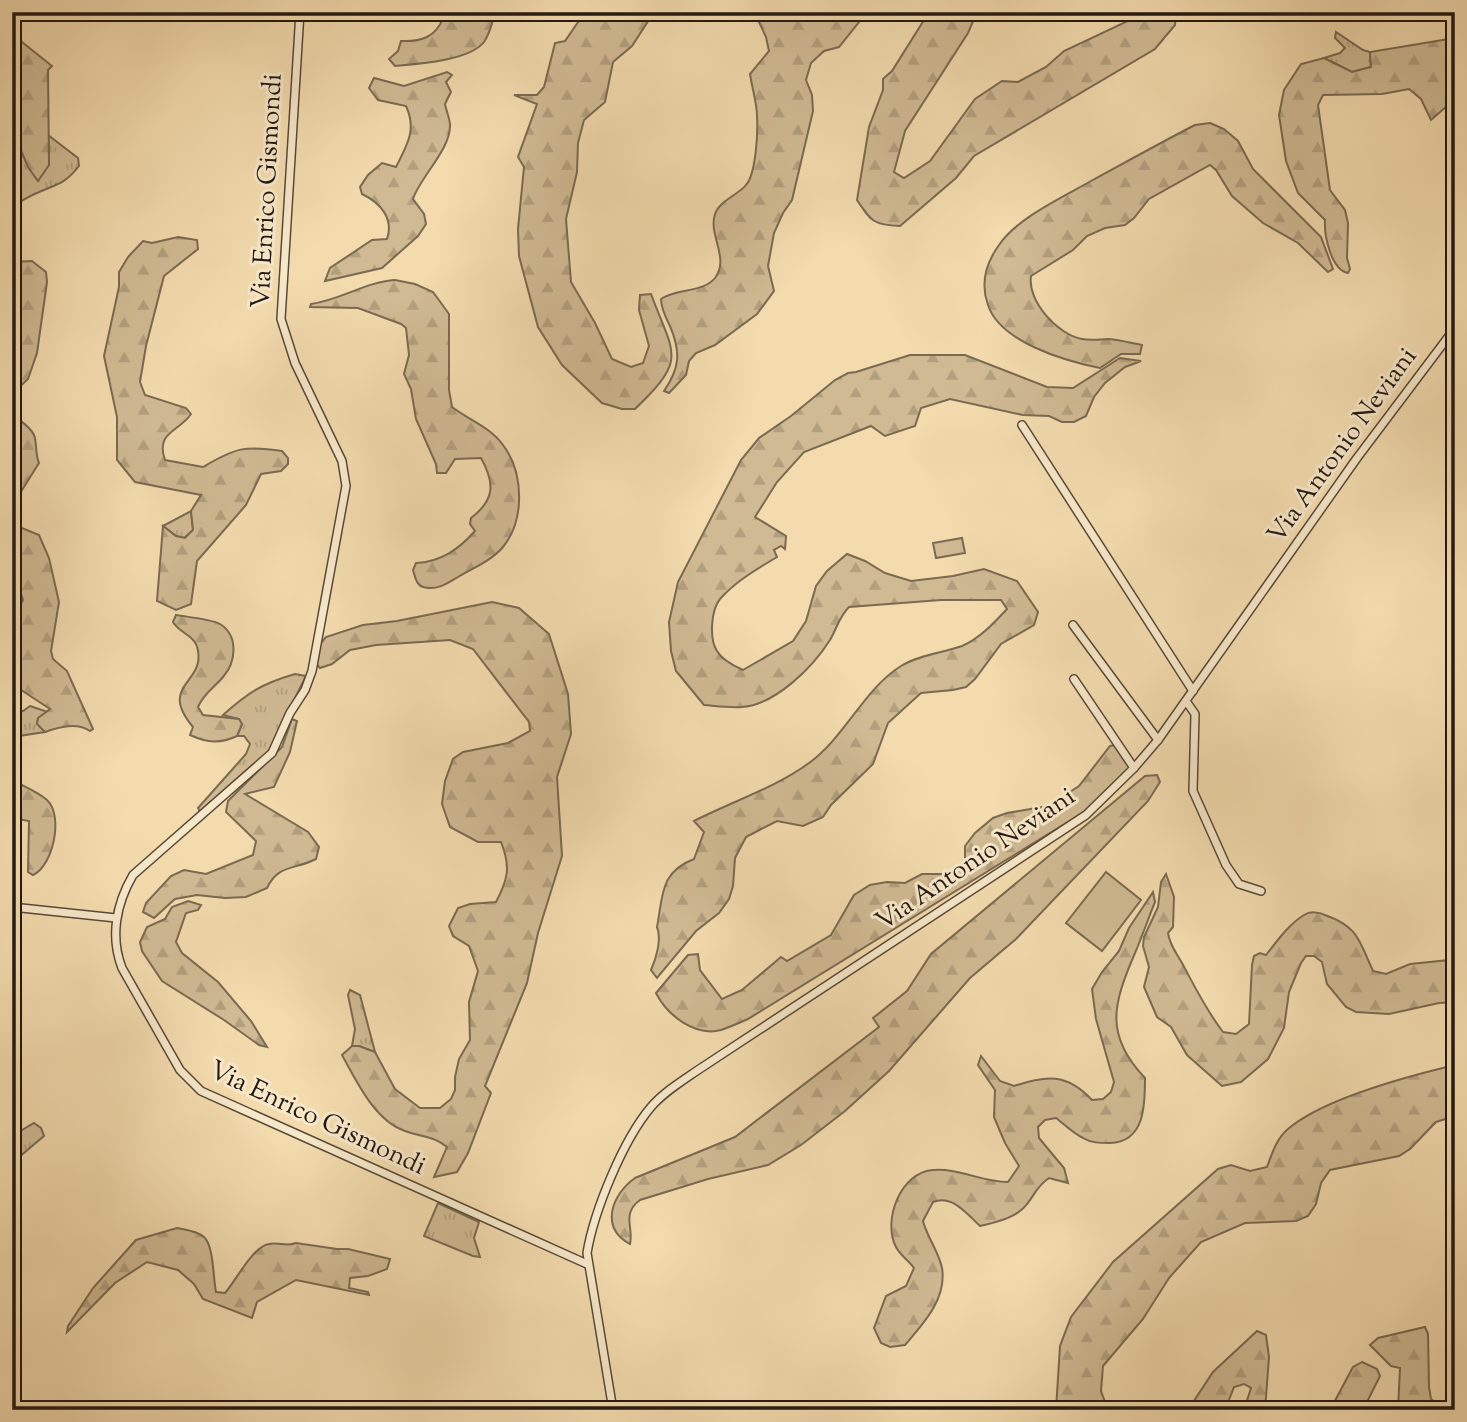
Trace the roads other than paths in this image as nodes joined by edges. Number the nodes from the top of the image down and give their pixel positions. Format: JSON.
{"nodes":[{"id":1,"x":300,"y":12,"type":"edge"},
{"id":2,"x":1455,"y":328,"type":"edge"},
{"id":3,"x":1022,"y":425,"type":"dead end"},
{"id":4,"x":1073,"y":625,"type":"dead end"},
{"id":5,"x":1074,"y":679,"type":"dead end"},
{"id":6,"x":1193,"y":691,"type":"junction"},
{"id":7,"x":1186,"y":701,"type":"junction"},
{"id":8,"x":1158,"y":740,"type":"junction"},
{"id":9,"x":1135,"y":768,"type":"junction"},
{"id":10,"x":1261,"y":891,"type":"dead end"},
{"id":11,"x":12,"y":907,"type":"edge"},
{"id":12,"x":116,"y":918,"type":"junction"},
{"id":13,"x":587,"y":1264,"type":"junction"},
{"id":14,"x":613,"y":1410,"type":"edge"}],
"edges":[{"from":1,"to":12,"type":"street","name":"Via Enrico Gismondi"},
{"from":2,"to":6,"type":"street","name":"Via Antonio Neviani"},
{"from":3,"to":6,"type":"street"},
{"from":4,"to":8,"type":"street"},
{"from":5,"to":9,"type":"street"},
{"from":6,"to":7,"type":"street","name":"Via Antonio Neviani"},
{"from":7,"to":8,"type":"street","name":"Via Antonio Neviani"},
{"from":7,"to":10,"type":"street"},
{"from":8,"to":9,"type":"street","name":"Via Antonio Neviani"},
{"from":9,"to":13,"type":"street","name":"Via Antonio Neviani"},
{"from":11,"to":12,"type":"street"},
{"from":12,"to":13,"type":"street","name":"Via Enrico Gismondi"},
{"from":13,"to":14,"type":"street","name":"Via Antonio Neviani"}]}
